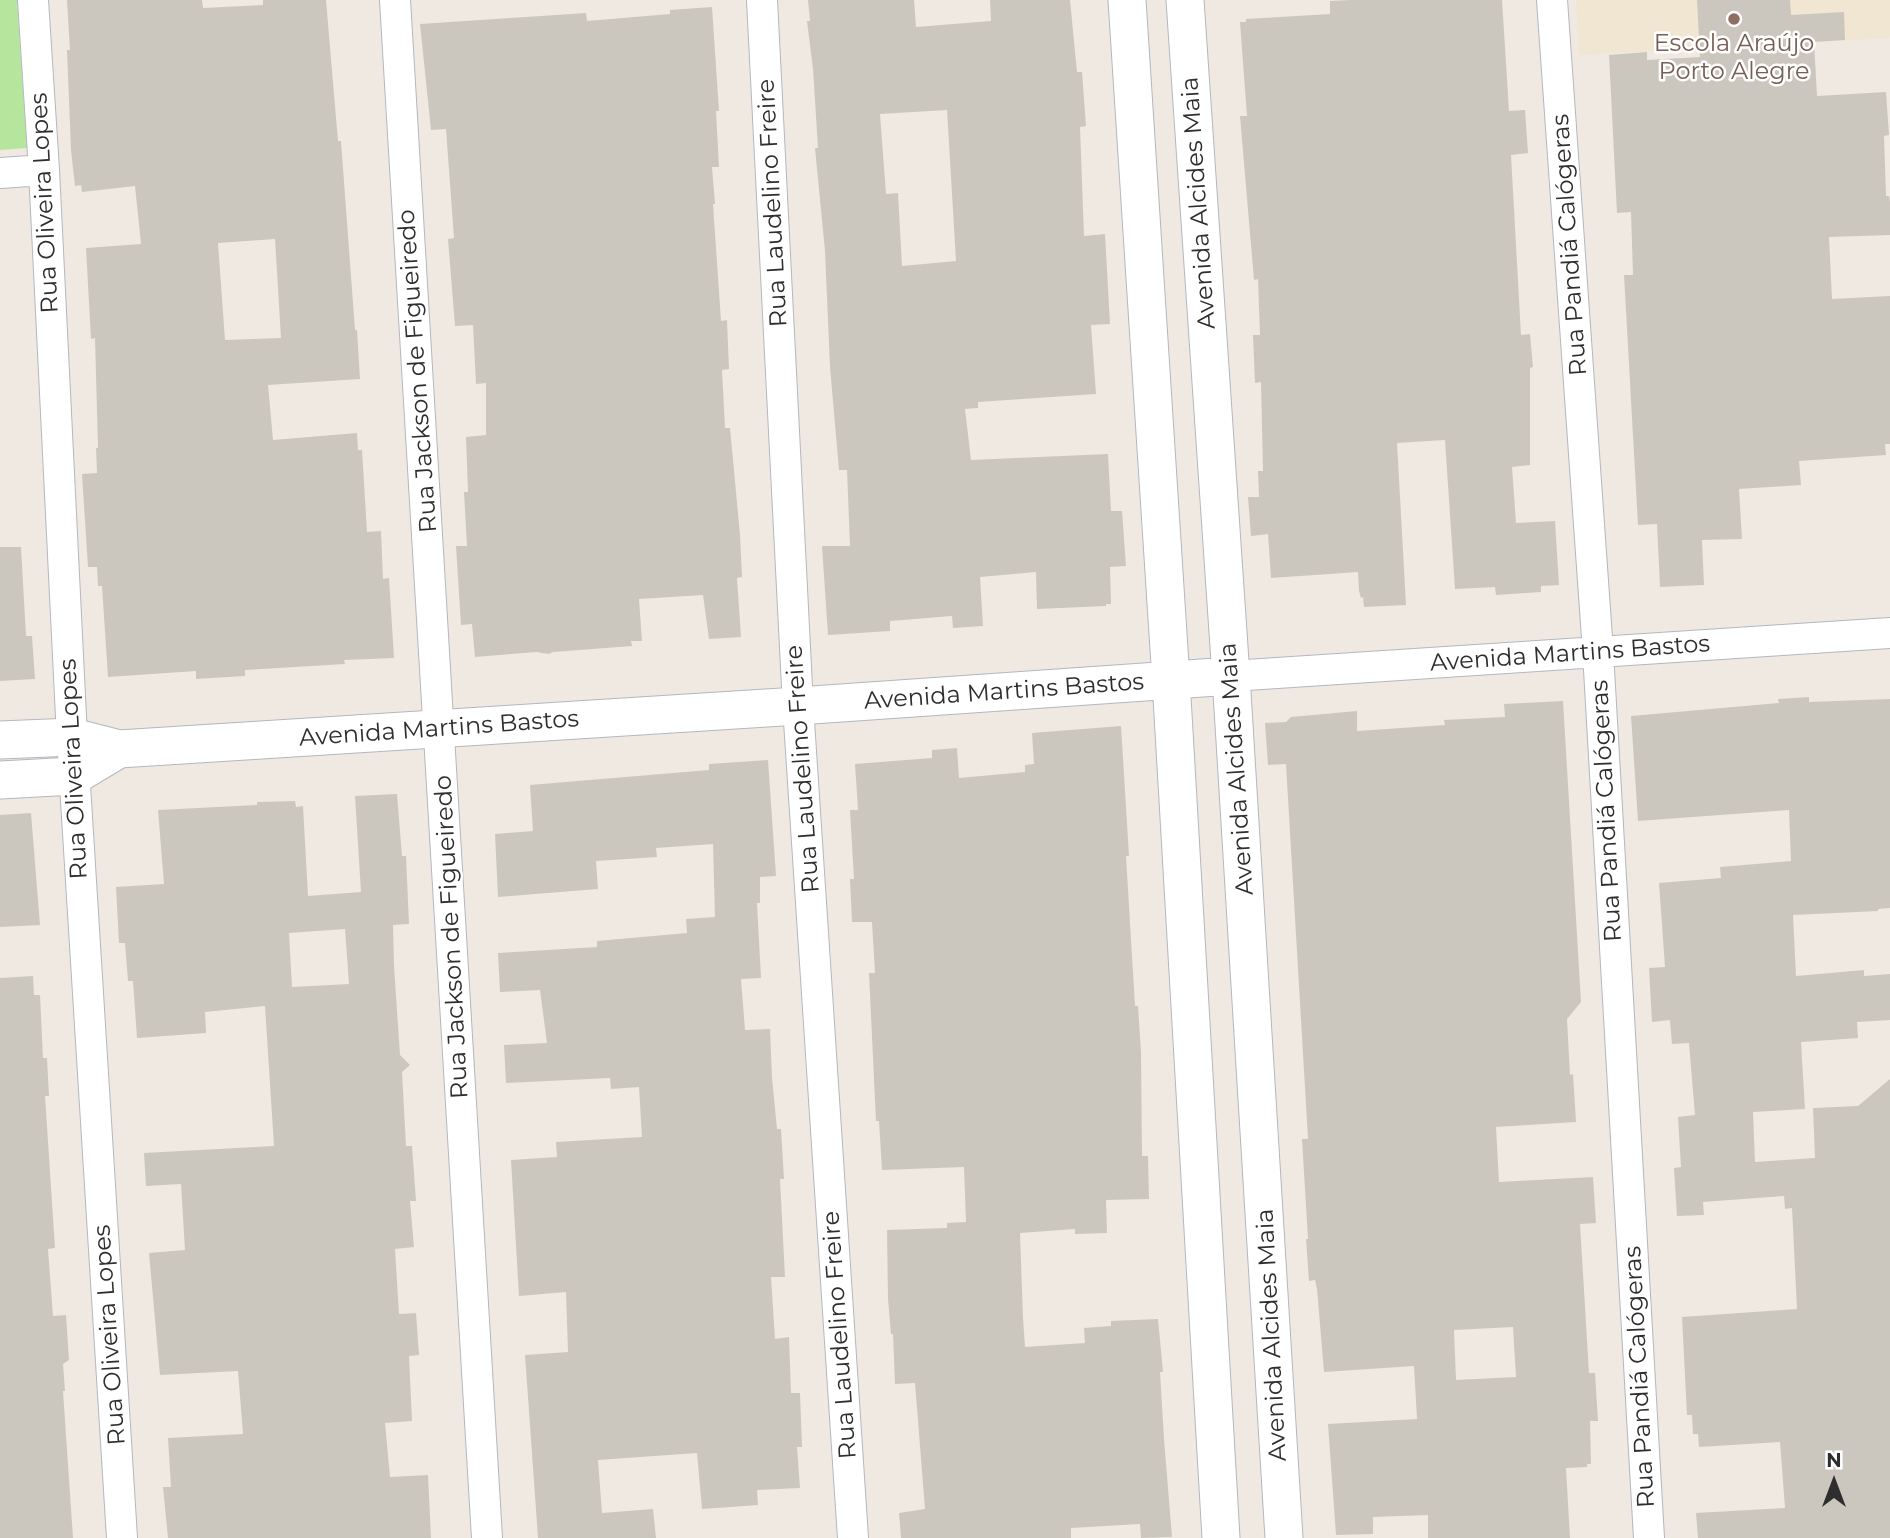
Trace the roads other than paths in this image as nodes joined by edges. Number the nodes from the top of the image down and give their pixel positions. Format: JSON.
{"nodes":[{"id":1,"x":33,"y":0,"type":"edge"},
{"id":2,"x":395,"y":0,"type":"edge"},
{"id":3,"x":762,"y":0,"type":"edge"},
{"id":4,"x":1127,"y":0,"type":"edge"},
{"id":5,"x":1185,"y":0,"type":"edge"},
{"id":6,"x":1552,"y":0,"type":"edge"},
{"id":7,"x":44,"y":170,"type":"junction"},
{"id":8,"x":0,"y":173,"type":"edge"},
{"id":9,"x":1890,"y":633,"type":"edge"},
{"id":10,"x":1598,"y":652,"type":"junction"},
{"id":11,"x":1231,"y":676,"type":"junction"},
{"id":12,"x":1171,"y":680,"type":"junction"},
{"id":13,"x":798,"y":706,"type":"junction"},
{"id":14,"x":440,"y":729,"type":"junction"},
{"id":15,"x":72,"y":737,"type":"junction"},
{"id":16,"x":0,"y":740,"type":"edge"},
{"id":17,"x":119,"y":749,"type":"junction"},
{"id":18,"x":74,"y":776,"type":"junction"},
{"id":19,"x":0,"y":780,"type":"edge"},
{"id":20,"x":122,"y":1538,"type":"edge"},
{"id":21,"x":488,"y":1538,"type":"edge"},
{"id":22,"x":853,"y":1538,"type":"edge"},
{"id":23,"x":1222,"y":1538,"type":"edge"},
{"id":24,"x":1284,"y":1538,"type":"edge"},
{"id":25,"x":1649,"y":1538,"type":"edge"}],
"edges":[{"from":1,"to":7,"type":"street","name":"Rua Oliveira Lopes"},
{"from":2,"to":14,"type":"street","name":"Rua Jackson de Figueiredo"},
{"from":3,"to":13,"type":"street","name":"Rua Laudelino Freire"},
{"from":4,"to":12,"type":"street"},
{"from":5,"to":11,"type":"street","name":"Avenida Alcides Maia"},
{"from":6,"to":10,"type":"street","name":"Rua Pandiá Calógeras"},
{"from":7,"to":8,"type":"street"},
{"from":7,"to":15,"type":"street","name":"Rua Oliveira Lopes"},
{"from":9,"to":10,"type":"street","name":"Avenida Martins Bastos"},
{"from":10,"to":11,"type":"street","name":"Avenida Martins Bastos"},
{"from":10,"to":25,"type":"street","name":"Rua Pandiá Calógeras"},
{"from":11,"to":12,"type":"street","name":"Avenida Martins Bastos"},
{"from":11,"to":24,"type":"street","name":"Avenida Alcides Maia"},
{"from":12,"to":13,"type":"street","name":"Avenida Martins Bastos"},
{"from":12,"to":23,"type":"street"},
{"from":13,"to":14,"type":"street","name":"Avenida Martins Bastos"},
{"from":13,"to":22,"type":"street","name":"Rua Laudelino Freire"},
{"from":14,"to":17,"type":"street","name":"Avenida Martins Bastos"},
{"from":14,"to":21,"type":"street","name":"Rua Jackson de Figueiredo"},
{"from":15,"to":16,"type":"street","name":"Avenida Martins Bastos"},
{"from":15,"to":17,"type":"street","name":"Avenida Martins Bastos"},
{"from":15,"to":18,"type":"street","name":"Rua Oliveira Lopes"},
{"from":17,"to":18,"type":"street","name":"Avenida Martins Bastos"},
{"from":18,"to":19,"type":"street","name":"Avenida Martins Bastos"},
{"from":18,"to":20,"type":"street","name":"Rua Oliveira Lopes"}]}
